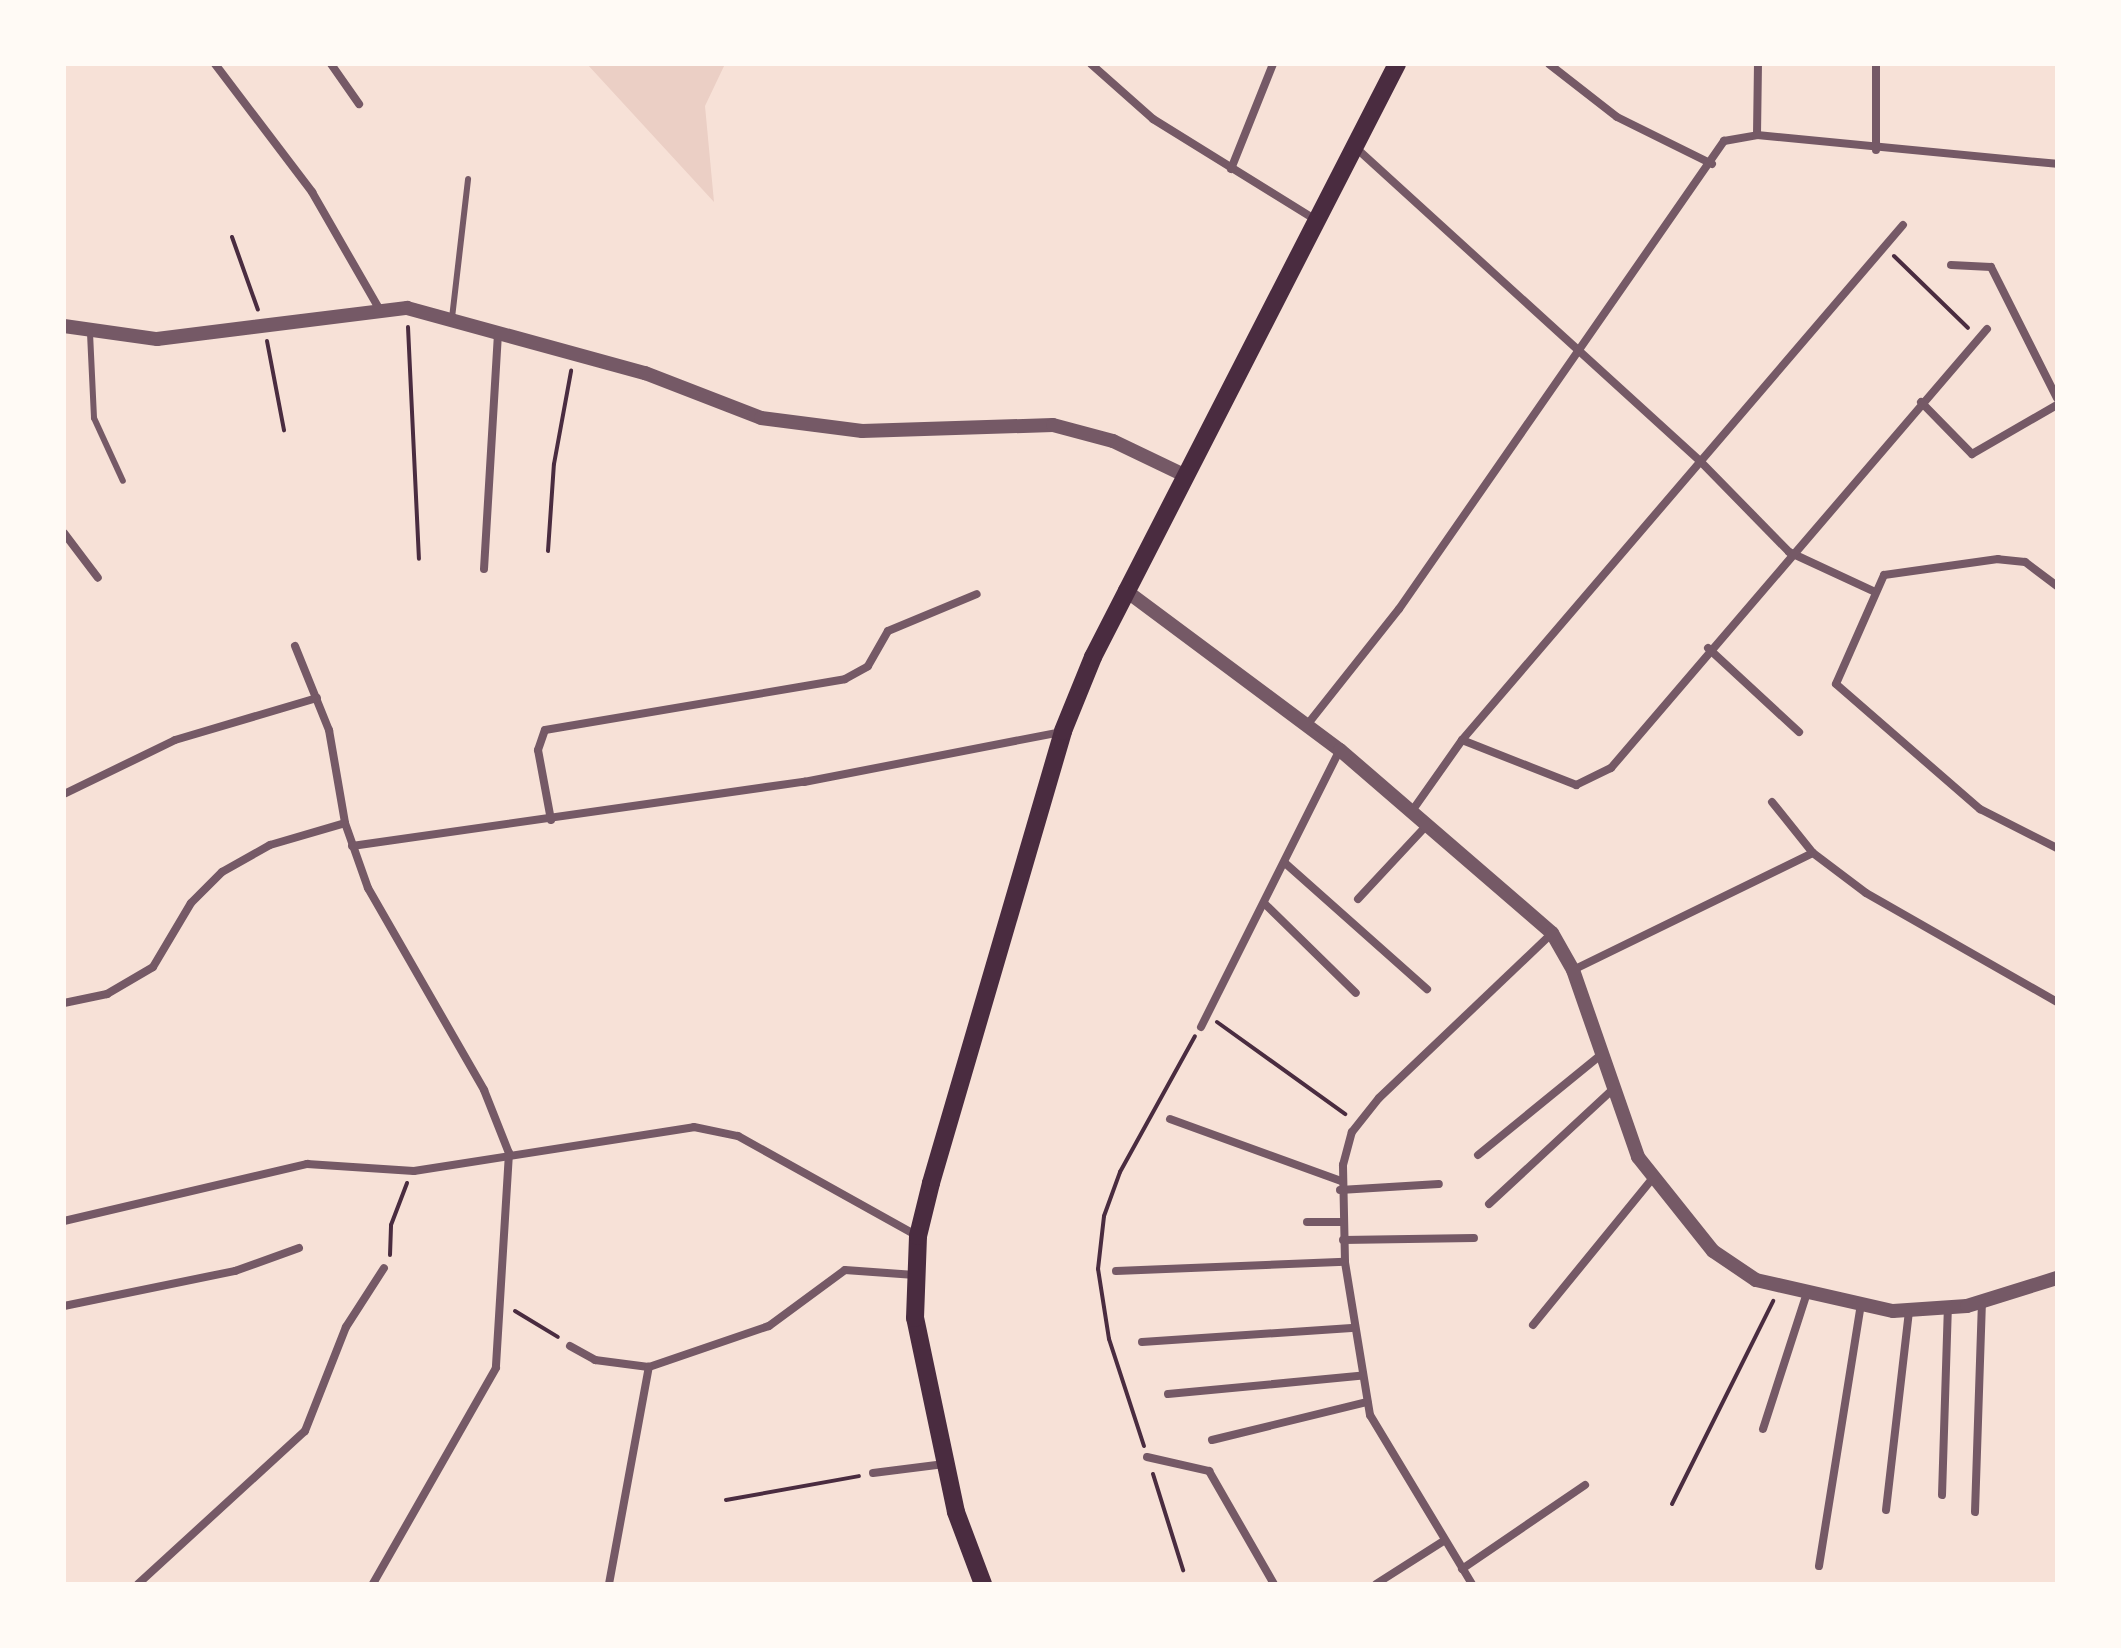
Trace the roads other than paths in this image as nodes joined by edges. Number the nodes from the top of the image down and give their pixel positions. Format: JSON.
{"nodes":[{"id":1,"x":215,"y":64,"type":"edge"},
{"id":2,"x":331,"y":64,"type":"edge"},
{"id":3,"x":1091,"y":64,"type":"edge"},
{"id":4,"x":1273,"y":64,"type":"edge"},
{"id":5,"x":1397,"y":64,"type":"edge"},
{"id":6,"x":1549,"y":64,"type":"edge"},
{"id":7,"x":1758,"y":64,"type":"edge"},
{"id":8,"x":1876,"y":64,"type":"edge"},
{"id":9,"x":359,"y":104,"type":"dead end"},
{"id":10,"x":1757,"y":135,"type":"junction"},
{"id":11,"x":1354,"y":147,"type":"junction"},
{"id":12,"x":1876,"y":150,"type":"junction"},
{"id":13,"x":1712,"y":164,"type":"junction"},
{"id":14,"x":2057,"y":164,"type":"edge"},
{"id":15,"x":1231,"y":169,"type":"junction"},
{"id":16,"x":468,"y":179,"type":"dead end"},
{"id":17,"x":1317,"y":220,"type":"junction"},
{"id":18,"x":1903,"y":225,"type":"dead end"},
{"id":19,"x":1951,"y":265,"type":"dead end"},
{"id":20,"x":378,"y":307,"type":"junction"},
{"id":21,"x":452,"y":318,"type":"junction"},
{"id":22,"x":64,"y":326,"type":"edge"},
{"id":23,"x":1987,"y":329,"type":"dead end"},
{"id":24,"x":90,"y":333,"type":"junction"},
{"id":25,"x":498,"y":335,"type":"junction"},
{"id":26,"x":1579,"y":350,"type":"junction"},
{"id":27,"x":2057,"y":398,"type":"edge"},
{"id":28,"x":1921,"y":402,"type":"junction"},
{"id":29,"x":2057,"y":405,"type":"edge"},
{"id":30,"x":1701,"y":462,"type":"junction"},
{"id":31,"x":1186,"y":476,"type":"junction"},
{"id":32,"x":123,"y":481,"type":"dead end"},
{"id":33,"x":64,"y":533,"type":"edge"},
{"id":34,"x":1789,"y":552,"type":"junction"},
{"id":35,"x":484,"y":569,"type":"dead end"},
{"id":36,"x":98,"y":578,"type":"dead end"},
{"id":37,"x":2057,"y":586,"type":"edge"},
{"id":38,"x":1125,"y":590,"type":"junction"},
{"id":39,"x":1873,"y":591,"type":"junction"},
{"id":40,"x":977,"y":594,"type":"dead end"},
{"id":41,"x":295,"y":646,"type":"dead end"},
{"id":42,"x":1708,"y":648,"type":"junction"},
{"id":43,"x":317,"y":698,"type":"junction"},
{"id":44,"x":1307,"y":725,"type":"junction"},
{"id":45,"x":1063,"y":731,"type":"junction"},
{"id":46,"x":1799,"y":732,"type":"dead end"},
{"id":47,"x":1462,"y":740,"type":"junction"},
{"id":48,"x":1340,"y":750,"type":"junction"},
{"id":49,"x":64,"y":794,"type":"edge"},
{"id":50,"x":1772,"y":802,"type":"dead end"},
{"id":51,"x":1412,"y":811,"type":"junction"},
{"id":52,"x":551,"y":820,"type":"junction"},
{"id":53,"x":345,"y":823,"type":"junction"},
{"id":54,"x":1428,"y":824,"type":"junction"},
{"id":55,"x":352,"y":846,"type":"junction"},
{"id":56,"x":2057,"y":848,"type":"edge"},
{"id":57,"x":1813,"y":853,"type":"junction"},
{"id":58,"x":1285,"y":863,"type":"junction"},
{"id":59,"x":1358,"y":899,"type":"dead end"},
{"id":60,"x":1265,"y":904,"type":"junction"},
{"id":61,"x":1552,"y":933,"type":"junction"},
{"id":62,"x":1573,"y":970,"type":"junction"},
{"id":63,"x":1427,"y":989,"type":"dead end"},
{"id":64,"x":1356,"y":993,"type":"dead end"},
{"id":65,"x":2057,"y":1002,"type":"edge"},
{"id":66,"x":64,"y":1003,"type":"edge"},
{"id":67,"x":1201,"y":1027,"type":"road end"},
{"id":68,"x":1598,"y":1057,"type":"junction"},
{"id":69,"x":1610,"y":1092,"type":"junction"},
{"id":70,"x":1170,"y":1119,"type":"dead end"},
{"id":71,"x":509,"y":1153,"type":"junction"},
{"id":72,"x":1478,"y":1155,"type":"dead end"},
{"id":73,"x":1653,"y":1178,"type":"junction"},
{"id":74,"x":1439,"y":1184,"type":"dead end"},
{"id":75,"x":1341,"y":1186,"type":"junction"},
{"id":76,"x":1489,"y":1204,"type":"dead end"},
{"id":77,"x":64,"y":1221,"type":"edge"},
{"id":78,"x":1307,"y":1222,"type":"dead end"},
{"id":79,"x":1341,"y":1222,"type":"junction"},
{"id":80,"x":918,"y":1236,"type":"junction"},
{"id":81,"x":1474,"y":1238,"type":"dead end"},
{"id":82,"x":1343,"y":1240,"type":"junction"},
{"id":83,"x":299,"y":1248,"type":"dead end"},
{"id":84,"x":1345,"y":1262,"type":"junction"},
{"id":85,"x":384,"y":1268,"type":"road end"},
{"id":86,"x":1116,"y":1271,"type":"dead end"},
{"id":87,"x":915,"y":1275,"type":"junction"},
{"id":88,"x":2057,"y":1278,"type":"edge"},
{"id":89,"x":1806,"y":1296,"type":"junction"},
{"id":90,"x":1982,"y":1302,"type":"junction"},
{"id":91,"x":1861,"y":1305,"type":"junction"},
{"id":92,"x":64,"y":1306,"type":"edge"},
{"id":93,"x":1948,"y":1307,"type":"junction"},
{"id":94,"x":1909,"y":1310,"type":"junction"},
{"id":95,"x":1533,"y":1325,"type":"dead end"},
{"id":96,"x":1352,"y":1328,"type":"junction"},
{"id":97,"x":1142,"y":1342,"type":"dead end"},
{"id":98,"x":570,"y":1346,"type":"road end"},
{"id":99,"x":649,"y":1367,"type":"junction"},
{"id":100,"x":1360,"y":1376,"type":"junction"},
{"id":101,"x":1168,"y":1394,"type":"dead end"},
{"id":102,"x":1367,"y":1402,"type":"junction"},
{"id":103,"x":1763,"y":1429,"type":"dead end"},
{"id":104,"x":1212,"y":1440,"type":"dead end"},
{"id":105,"x":1147,"y":1457,"type":"road end"},
{"id":106,"x":944,"y":1464,"type":"junction"},
{"id":107,"x":873,"y":1473,"type":"road end"},
{"id":108,"x":1585,"y":1485,"type":"dead end"},
{"id":109,"x":1942,"y":1495,"type":"dead end"},
{"id":110,"x":1886,"y":1510,"type":"dead end"},
{"id":111,"x":1975,"y":1512,"type":"dead end"},
{"id":112,"x":1442,"y":1542,"type":"junction"},
{"id":113,"x":1819,"y":1566,"type":"dead end"},
{"id":114,"x":1462,"y":1569,"type":"junction"},
{"id":115,"x":138,"y":1584,"type":"edge"},
{"id":116,"x":373,"y":1584,"type":"edge"},
{"id":117,"x":609,"y":1584,"type":"edge"},
{"id":118,"x":983,"y":1584,"type":"edge"},
{"id":119,"x":1274,"y":1584,"type":"edge"},
{"id":120,"x":1376,"y":1584,"type":"edge"},
{"id":121,"x":1472,"y":1584,"type":"edge"}],
"edges":[{"from":1,"to":20,"type":"street"},
{"from":2,"to":9,"type":"street"},
{"from":3,"to":15,"type":"street"},
{"from":4,"to":15,"type":"street"},
{"from":5,"to":11,"type":"main road"},
{"from":6,"to":13,"type":"street"},
{"from":7,"to":10,"type":"street"},
{"from":8,"to":12,"type":"street"},
{"from":10,"to":12,"type":"street"},
{"from":10,"to":13,"type":"street"},
{"from":11,"to":17,"type":"main road"},
{"from":11,"to":26,"type":"street"},
{"from":12,"to":14,"type":"street"},
{"from":13,"to":26,"type":"street"},
{"from":15,"to":17,"type":"street"},
{"from":16,"to":21,"type":"lane"},
{"from":17,"to":31,"type":"main road"},
{"from":18,"to":30,"type":"street"},
{"from":19,"to":27,"type":"street"},
{"from":20,"to":21,"type":"street"},
{"from":20,"to":24,"type":"street"},
{"from":21,"to":25,"type":"street"},
{"from":22,"to":24,"type":"street"},
{"from":23,"to":28,"type":"street"},
{"from":24,"to":32,"type":"lane"},
{"from":25,"to":31,"type":"street"},
{"from":25,"to":35,"type":"street"},
{"from":26,"to":30,"type":"street"},
{"from":26,"to":44,"type":"street"},
{"from":28,"to":29,"type":"street"},
{"from":28,"to":34,"type":"street"},
{"from":30,"to":34,"type":"street"},
{"from":30,"to":47,"type":"street"},
{"from":31,"to":38,"type":"main road"},
{"from":33,"to":36,"type":"street"},
{"from":34,"to":39,"type":"street"},
{"from":34,"to":42,"type":"street"},
{"from":37,"to":39,"type":"street"},
{"from":38,"to":44,"type":"street"},
{"from":38,"to":45,"type":"main road"},
{"from":39,"to":56,"type":"street"},
{"from":40,"to":52,"type":"street"},
{"from":41,"to":43,"type":"street"},
{"from":42,"to":46,"type":"street"},
{"from":42,"to":47,"type":"street"},
{"from":43,"to":49,"type":"street"},
{"from":43,"to":53,"type":"street"},
{"from":44,"to":48,"type":"street"},
{"from":45,"to":52,"type":"street"},
{"from":45,"to":80,"type":"main road"},
{"from":47,"to":51,"type":"street"},
{"from":48,"to":51,"type":"street"},
{"from":48,"to":58,"type":"street"},
{"from":50,"to":57,"type":"street"},
{"from":51,"to":54,"type":"street"},
{"from":52,"to":55,"type":"street"},
{"from":53,"to":55,"type":"street"},
{"from":53,"to":66,"type":"street"},
{"from":54,"to":59,"type":"street"},
{"from":54,"to":61,"type":"street"},
{"from":55,"to":71,"type":"street"},
{"from":57,"to":62,"type":"street"},
{"from":57,"to":65,"type":"street"},
{"from":58,"to":60,"type":"street"},
{"from":58,"to":63,"type":"street"},
{"from":60,"to":64,"type":"street"},
{"from":60,"to":67,"type":"street"},
{"from":61,"to":62,"type":"street"},
{"from":61,"to":75,"type":"street"},
{"from":62,"to":68,"type":"street"},
{"from":68,"to":69,"type":"street"},
{"from":68,"to":72,"type":"street"},
{"from":69,"to":73,"type":"street"},
{"from":69,"to":76,"type":"street"},
{"from":70,"to":75,"type":"street"},
{"from":71,"to":77,"type":"street"},
{"from":71,"to":80,"type":"street"},
{"from":71,"to":116,"type":"street"},
{"from":73,"to":89,"type":"street"},
{"from":73,"to":95,"type":"street"},
{"from":74,"to":75,"type":"street"},
{"from":75,"to":79,"type":"street"},
{"from":78,"to":79,"type":"street"},
{"from":79,"to":82,"type":"street"},
{"from":80,"to":87,"type":"main road"},
{"from":81,"to":82,"type":"street"},
{"from":82,"to":84,"type":"street"},
{"from":83,"to":92,"type":"street"},
{"from":84,"to":86,"type":"street"},
{"from":84,"to":96,"type":"street"},
{"from":85,"to":115,"type":"street"},
{"from":87,"to":99,"type":"street"},
{"from":87,"to":106,"type":"main road"},
{"from":88,"to":90,"type":"street"},
{"from":89,"to":91,"type":"street"},
{"from":89,"to":103,"type":"street"},
{"from":90,"to":93,"type":"street"},
{"from":90,"to":111,"type":"street"},
{"from":91,"to":94,"type":"street"},
{"from":91,"to":113,"type":"street"},
{"from":93,"to":94,"type":"street"},
{"from":93,"to":109,"type":"street"},
{"from":94,"to":110,"type":"street"},
{"from":96,"to":97,"type":"street"},
{"from":96,"to":100,"type":"street"},
{"from":98,"to":99,"type":"street"},
{"from":99,"to":117,"type":"street"},
{"from":100,"to":101,"type":"street"},
{"from":100,"to":102,"type":"street"},
{"from":102,"to":104,"type":"street"},
{"from":102,"to":112,"type":"street"},
{"from":105,"to":119,"type":"street"},
{"from":106,"to":107,"type":"street"},
{"from":106,"to":118,"type":"main road"},
{"from":108,"to":114,"type":"street"},
{"from":112,"to":114,"type":"street"},
{"from":112,"to":120,"type":"street"},
{"from":114,"to":121,"type":"street"}]}
